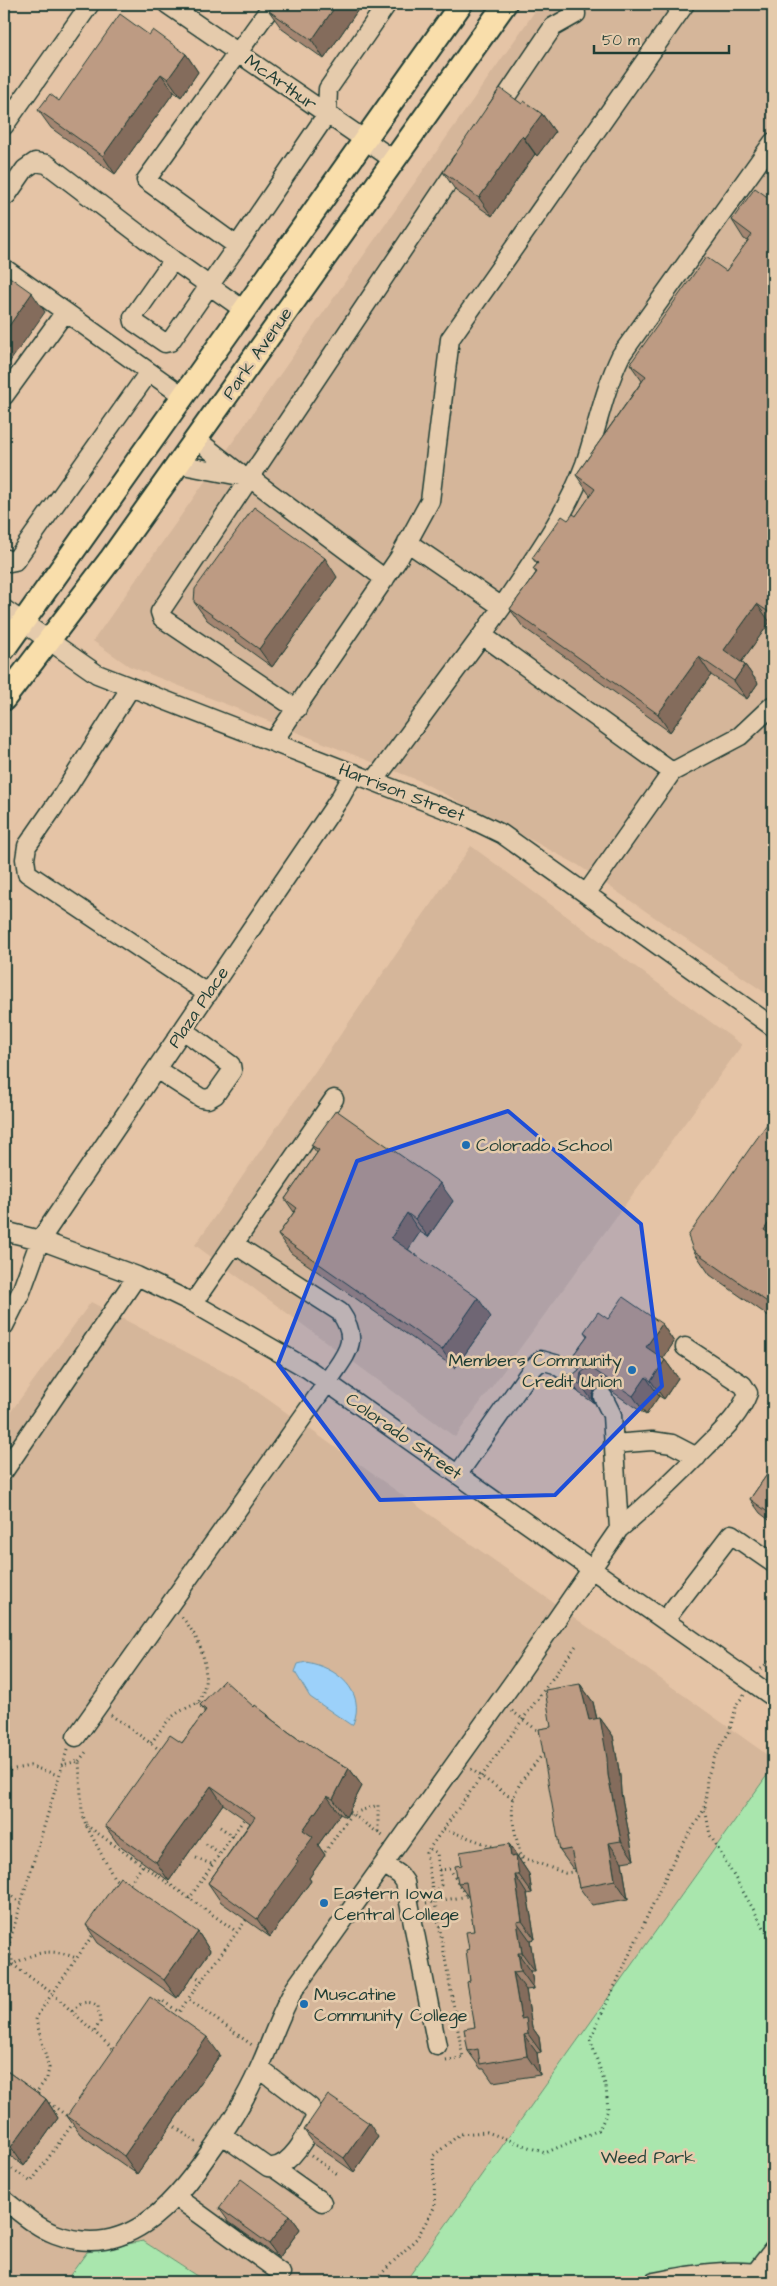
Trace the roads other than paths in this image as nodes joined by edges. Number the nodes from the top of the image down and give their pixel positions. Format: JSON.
{"nodes":[{"id":1,"x":90,"y":4,"type":"edge"},
{"id":2,"x":168,"y":4,"type":"edge"},
{"id":3,"x":273,"y":4,"type":"edge"},
{"id":4,"x":387,"y":4,"type":"edge"},
{"id":5,"x":461,"y":4,"type":"edge"},
{"id":6,"x":505,"y":4,"type":"edge"},
{"id":7,"x":575,"y":4,"type":"edge"},
{"id":8,"x":686,"y":4,"type":"edge"},
{"id":9,"x":237,"y":51,"type":"junction"},
{"id":10,"x":327,"y":114,"type":"junction"},
{"id":11,"x":487,"y":125,"type":"edge"},
{"id":12,"x":4,"y":126,"type":"edge"},
{"id":13,"x":365,"y":140,"type":"junction"},
{"id":14,"x":773,"y":142,"type":"edge"},
{"id":15,"x":470,"y":150,"type":"edge"},
{"id":16,"x":394,"y":160,"type":"junction"},
{"id":17,"x":4,"y":197,"type":"edge"},
{"id":18,"x":237,"y":246,"type":"junction"},
{"id":19,"x":173,"y":260,"type":"junction"},
{"id":20,"x":4,"y":268,"type":"edge"},
{"id":21,"x":210,"y":285,"type":"junction"},
{"id":22,"x":244,"y":310,"type":"junction"},
{"id":23,"x":65,"y":312,"type":"junction"},
{"id":24,"x":149,"y":372,"type":"junction"},
{"id":25,"x":4,"y":396,"type":"edge"},
{"id":26,"x":183,"y":396,"type":"junction"},
{"id":27,"x":196,"y":439,"type":"junction"},
{"id":28,"x":178,"y":464,"type":"junction"},
{"id":29,"x":246,"y":477,"type":"junction"},
{"id":30,"x":408,"y":542,"type":"junction"},
{"id":31,"x":4,"y":558,"type":"edge"},
{"id":32,"x":385,"y":579,"type":"junction"},
{"id":33,"x":502,"y":606,"type":"junction"},
{"id":34,"x":4,"y":609,"type":"edge"},
{"id":35,"x":23,"y":622,"type":"junction"},
{"id":36,"x":482,"y":635,"type":"junction"},
{"id":37,"x":49,"y":641,"type":"junction"},
{"id":38,"x":4,"y":650,"type":"edge"},
{"id":39,"x":131,"y":687,"type":"junction"},
{"id":40,"x":4,"y":699,"type":"edge"},
{"id":41,"x":773,"y":704,"type":"edge"},
{"id":42,"x":297,"y":708,"type":"junction"},
{"id":43,"x":273,"y":742,"type":"junction"},
{"id":44,"x":672,"y":772,"type":"junction"},
{"id":45,"x":354,"y":773,"type":"junction"},
{"id":46,"x":374,"y":781,"type":"junction"},
{"id":47,"x":586,"y":894,"type":"junction"},
{"id":48,"x":208,"y":994,"type":"junction"},
{"id":49,"x":773,"y":1027,"type":"edge"},
{"id":50,"x":183,"y":1030,"type":"junction"},
{"id":51,"x":156,"y":1070,"type":"junction"},
{"id":52,"x":334,"y":1100,"type":"dead end"},
{"id":53,"x":4,"y":1231,"type":"edge"},
{"id":54,"x":40,"y":1240,"type":"junction"},
{"id":55,"x":234,"y":1244,"type":"junction"},
{"id":56,"x":137,"y":1276,"type":"junction"},
{"id":57,"x":193,"y":1303,"type":"junction"},
{"id":58,"x":4,"y":1326,"type":"edge"},
{"id":59,"x":685,"y":1347,"type":"dead end"},
{"id":60,"x":327,"y":1382,"type":"junction"},
{"id":61,"x":583,"y":1383,"type":"edge"},
{"id":62,"x":603,"y":1398,"type":"dead end"},
{"id":63,"x":613,"y":1444,"type":"junction"},
{"id":64,"x":697,"y":1457,"type":"junction"},
{"id":65,"x":4,"y":1471,"type":"edge"},
{"id":66,"x":458,"y":1474,"type":"junction"},
{"id":67,"x":619,"y":1529,"type":"junction"},
{"id":68,"x":773,"y":1563,"type":"edge"},
{"id":69,"x":592,"y":1568,"type":"junction"},
{"id":70,"x":665,"y":1620,"type":"junction"},
{"id":71,"x":773,"y":1697,"type":"edge"},
{"id":72,"x":76,"y":1737,"type":"road end"},
{"id":73,"x":384,"y":1864,"type":"junction"},
{"id":74,"x":437,"y":2046,"type":"road end"},
{"id":75,"x":260,"y":2069,"type":"junction"},
{"id":76,"x":222,"y":2135,"type":"junction"},
{"id":77,"x":274,"y":2168,"type":"junction"},
{"id":78,"x":176,"y":2197,"type":"junction"},
{"id":79,"x":4,"y":2200,"type":"edge"},
{"id":80,"x":322,"y":2202,"type":"dead end"},
{"id":81,"x":773,"y":2250,"type":"edge"},
{"id":82,"x":280,"y":2273,"type":"dead end"},
{"id":83,"x":755,"y":2273,"type":"junction"},
{"id":84,"x":773,"y":2276,"type":"edge"},
{"id":85,"x":654,"y":2282,"type":"edge"}],
"edges":[{"from":1,"to":12,"type":"street"},
{"from":2,"to":9,"type":"street","name":"McArthur"},
{"from":3,"to":9,"type":"street"},
{"from":4,"to":10,"type":"street"},
{"from":5,"to":13,"type":"main road","name":"Park Avenue"},
{"from":6,"to":16,"type":"main road","name":"Park Avenue"},
{"from":7,"to":11,"type":"street"},
{"from":8,"to":30,"type":"street"},
{"from":9,"to":10,"type":"street","name":"McArthur"},
{"from":9,"to":18,"type":"street"},
{"from":10,"to":13,"type":"street","name":"McArthur"},
{"from":10,"to":18,"type":"street"},
{"from":13,"to":16,"type":"street","name":"McArthur"},
{"from":13,"to":22,"type":"main road","name":"Park Avenue"},
{"from":14,"to":33,"type":"street"},
{"from":15,"to":29,"type":"street"},
{"from":16,"to":27,"type":"main road","name":"Park Avenue"},
{"from":17,"to":19,"type":"street"},
{"from":18,"to":21,"type":"street"},
{"from":19,"to":21,"type":"street"},
{"from":19,"to":21,"type":"street"},
{"from":20,"to":23,"type":"street"},
{"from":21,"to":22,"type":"street"},
{"from":22,"to":26,"type":"main road","name":"Park Avenue"},
{"from":23,"to":24,"type":"street"},
{"from":23,"to":25,"type":"street"},
{"from":24,"to":26,"type":"street"},
{"from":24,"to":31,"type":"street"},
{"from":26,"to":35,"type":"main road","name":"Park Avenue"},
{"from":27,"to":28,"type":"main road","name":"Park Avenue"},
{"from":27,"to":29,"type":"street"},
{"from":28,"to":29,"type":"street"},
{"from":28,"to":37,"type":"main road","name":"Park Avenue"},
{"from":29,"to":32,"type":"street"},
{"from":29,"to":42,"type":"street"},
{"from":30,"to":32,"type":"street"},
{"from":30,"to":33,"type":"street"},
{"from":32,"to":42,"type":"street"},
{"from":33,"to":36,"type":"street"},
{"from":34,"to":35,"type":"street","name":"Harrison Street"},
{"from":35,"to":37,"type":"street","name":"Harrison Street"},
{"from":35,"to":38,"type":"main road","name":"Park Avenue"},
{"from":36,"to":44,"type":"street"},
{"from":36,"to":46,"type":"street"},
{"from":37,"to":39,"type":"street","name":"Harrison Street"},
{"from":37,"to":40,"type":"main road","name":"Park Avenue"},
{"from":39,"to":43,"type":"street","name":"Harrison Street"},
{"from":39,"to":48,"type":"street"},
{"from":41,"to":44,"type":"street"},
{"from":42,"to":43,"type":"street"},
{"from":43,"to":45,"type":"street","name":"Harrison Street"},
{"from":44,"to":47,"type":"street"},
{"from":45,"to":46,"type":"street","name":"Harrison Street"},
{"from":45,"to":48,"type":"street","name":"Plaza Place"},
{"from":46,"to":47,"type":"street","name":"Harrison Street"},
{"from":47,"to":49,"type":"street","name":"Harrison Street"},
{"from":48,"to":50,"type":"street","name":"Plaza Place"},
{"from":50,"to":51,"type":"street","name":"Plaza Place"},
{"from":50,"to":51,"type":"street"},
{"from":51,"to":54,"type":"street","name":"Plaza Place"},
{"from":52,"to":55,"type":"street"},
{"from":53,"to":54,"type":"street","name":"Colorado Street"},
{"from":54,"to":56,"type":"street","name":"Colorado Street"},
{"from":54,"to":58,"type":"street","name":"Plaza Place"},
{"from":55,"to":57,"type":"street"},
{"from":55,"to":60,"type":"street"},
{"from":56,"to":57,"type":"street","name":"Colorado Street"},
{"from":56,"to":65,"type":"street"},
{"from":57,"to":60,"type":"street","name":"Colorado Street"},
{"from":59,"to":64,"type":"street"},
{"from":60,"to":66,"type":"street","name":"Colorado Street"},
{"from":60,"to":72,"type":"street"},
{"from":61,"to":66,"type":"street"},
{"from":62,"to":63,"type":"street"},
{"from":63,"to":64,"type":"street"},
{"from":63,"to":67,"type":"street"},
{"from":64,"to":67,"type":"street"},
{"from":66,"to":69,"type":"street","name":"Colorado Street"},
{"from":67,"to":69,"type":"street"},
{"from":68,"to":70,"type":"street"},
{"from":69,"to":70,"type":"street","name":"Colorado Street"},
{"from":69,"to":73,"type":"street"},
{"from":70,"to":71,"type":"street","name":"Colorado Street"},
{"from":73,"to":74,"type":"street"},
{"from":73,"to":75,"type":"street"},
{"from":75,"to":76,"type":"street"},
{"from":75,"to":77,"type":"street"},
{"from":76,"to":77,"type":"street"},
{"from":76,"to":78,"type":"street"},
{"from":77,"to":80,"type":"street"},
{"from":78,"to":79,"type":"street"},
{"from":78,"to":82,"type":"street"},
{"from":81,"to":83,"type":"street"},
{"from":83,"to":84,"type":"street"},
{"from":83,"to":85,"type":"street"}]}
